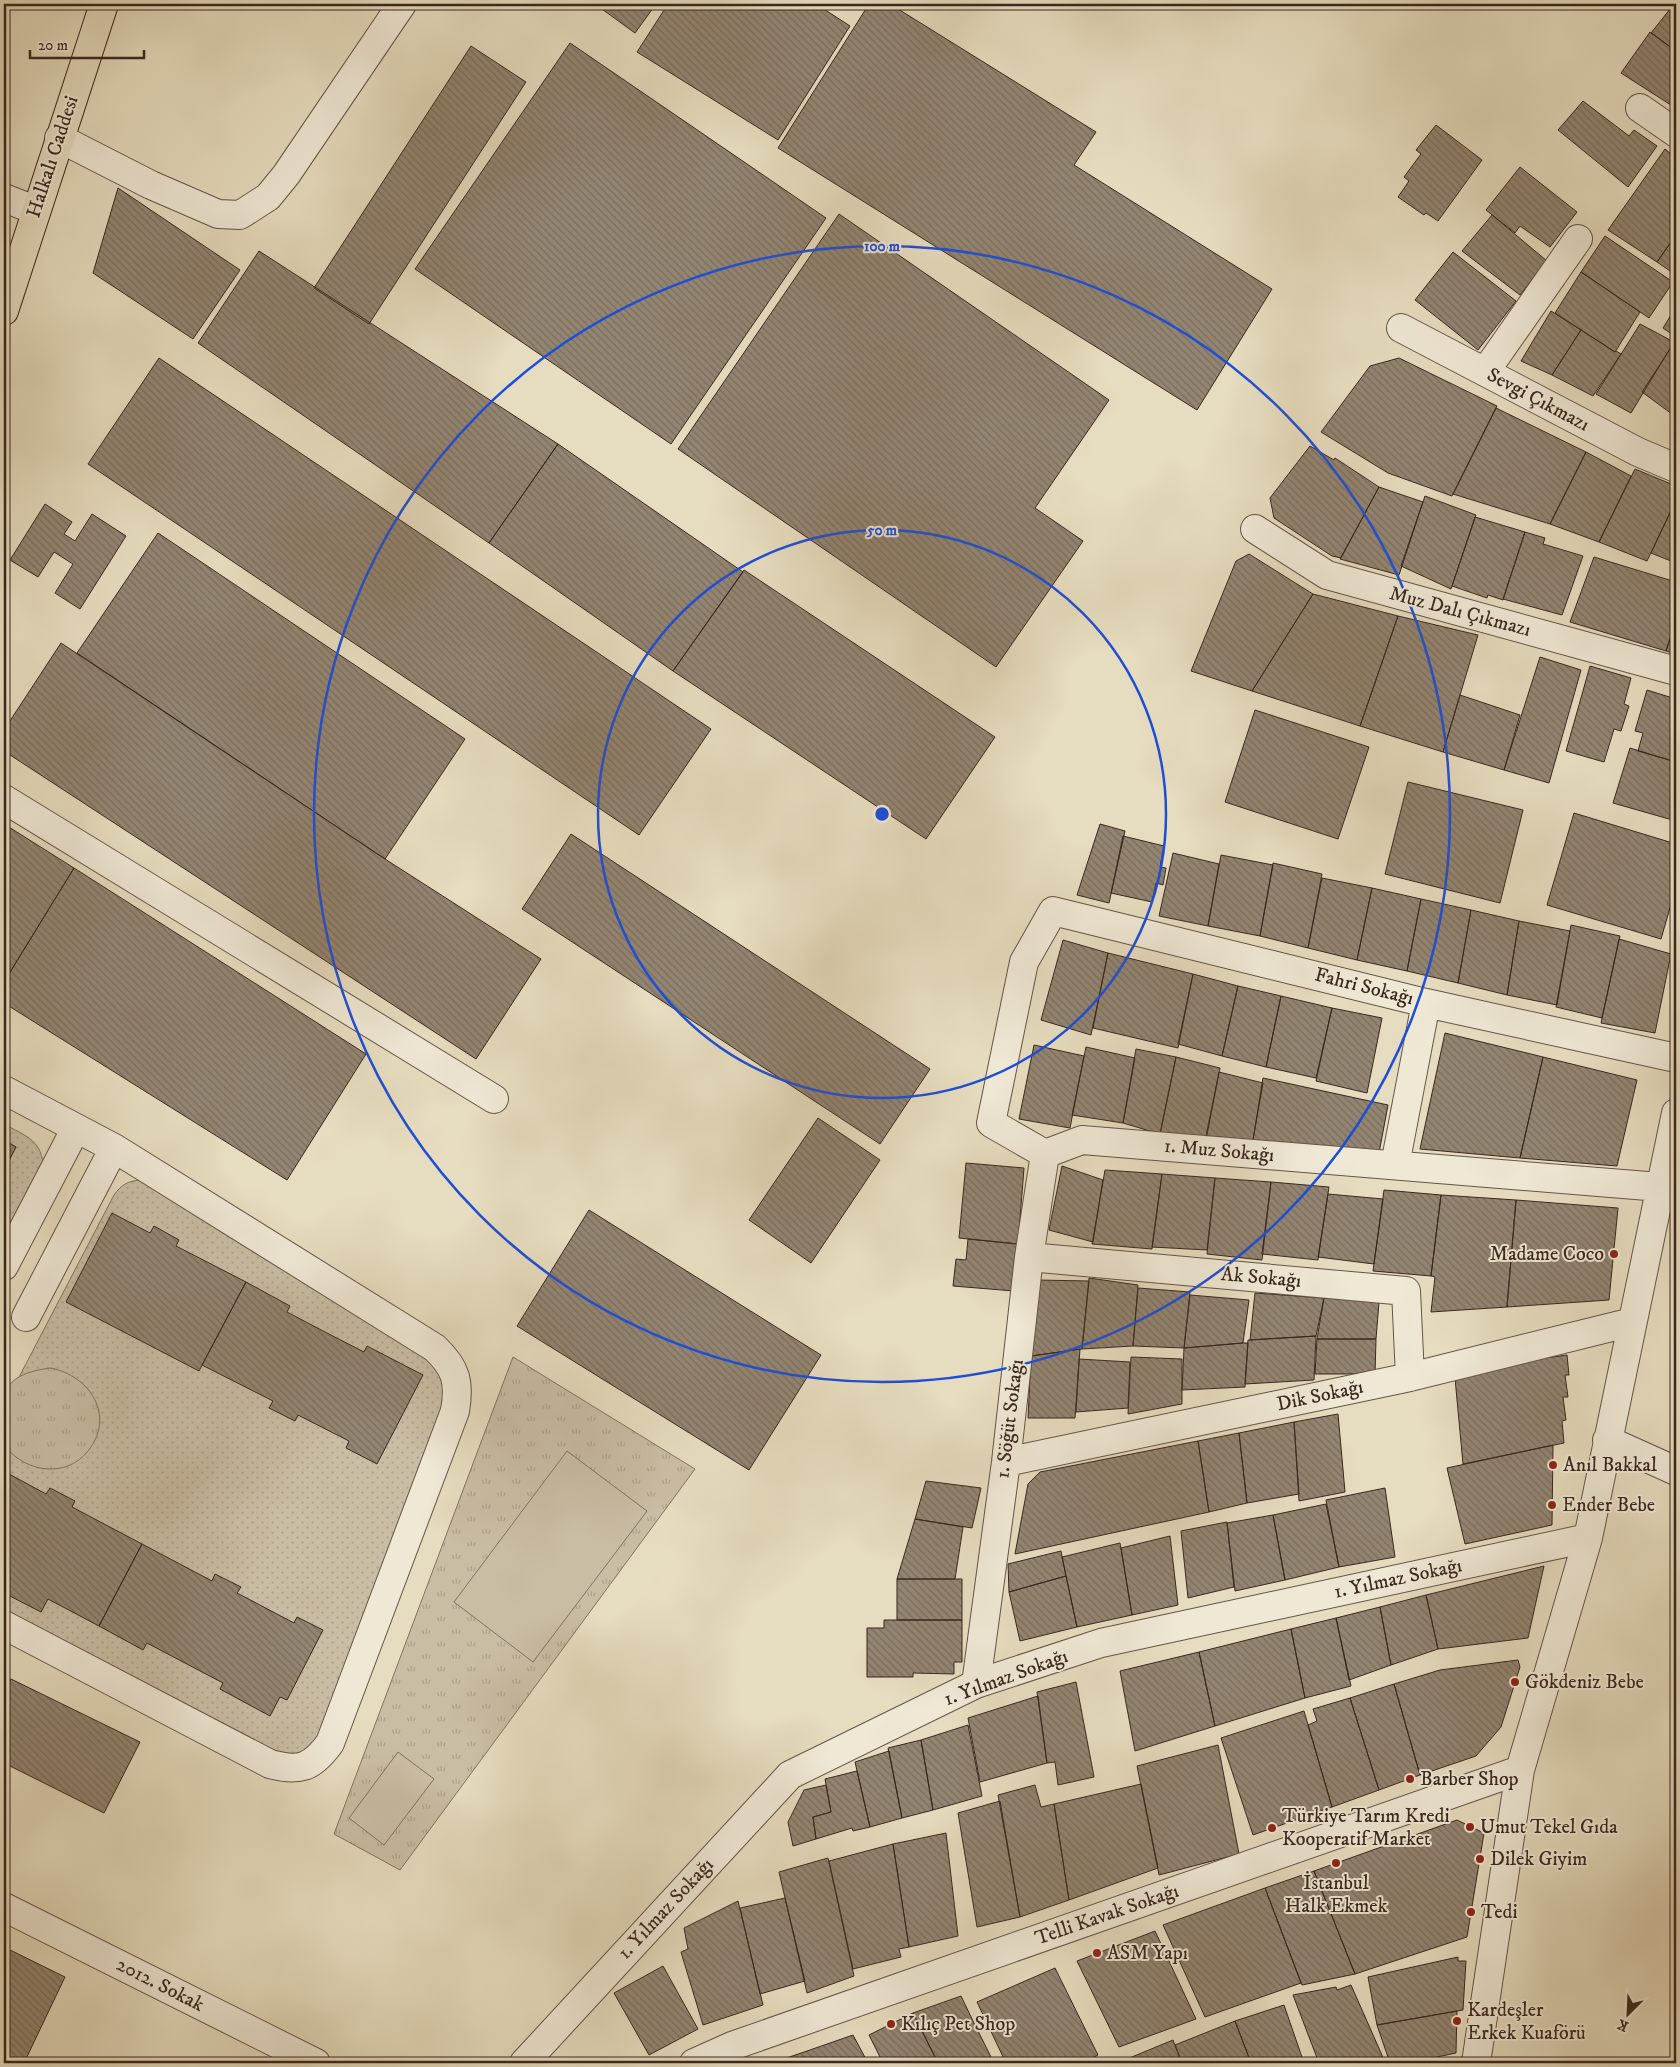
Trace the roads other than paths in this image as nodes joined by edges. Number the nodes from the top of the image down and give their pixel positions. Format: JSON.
{"nodes":[{"id":1,"x":104,"y":4,"type":"edge"},
{"id":2,"x":402,"y":4,"type":"edge"},
{"id":3,"x":1640,"y":108,"type":"dead end"},
{"id":4,"x":1676,"y":133,"type":"edge"},
{"id":5,"x":59,"y":138,"type":"junction"},
{"id":6,"x":4,"y":198,"type":"edge"},
{"id":7,"x":35,"y":210,"type":"junction"},
{"id":8,"x":1578,"y":239,"type":"dead end"},
{"id":9,"x":4,"y":310,"type":"edge"},
{"id":10,"x":1401,"y":328,"type":"dead end"},
{"id":11,"x":1485,"y":372,"type":"junction"},
{"id":12,"x":1676,"y":468,"type":"edge"},
{"id":13,"x":1255,"y":529,"type":"dead end"},
{"id":14,"x":1676,"y":671,"type":"edge"},
{"id":15,"x":4,"y":799,"type":"edge"},
{"id":16,"x":1426,"y":1003,"type":"junction"},
{"id":17,"x":1676,"y":1058,"type":"edge"},
{"id":18,"x":4,"y":1090,"type":"edge"},
{"id":19,"x":494,"y":1099,"type":"dead end"},
{"id":20,"x":1676,"y":1113,"type":"edge"},
{"id":21,"x":76,"y":1128,"type":"junction"},
{"id":22,"x":114,"y":1148,"type":"junction"},
{"id":23,"x":1045,"y":1154,"type":"junction"},
{"id":24,"x":1395,"y":1165,"type":"junction"},
{"id":25,"x":1668,"y":1191,"type":"edge"},
{"id":26,"x":1029,"y":1257,"type":"junction"},
{"id":27,"x":4,"y":1266,"type":"edge"},
{"id":28,"x":26,"y":1316,"type":"dead end"},
{"id":29,"x":1632,"y":1322,"type":"junction"},
{"id":30,"x":1410,"y":1377,"type":"junction"},
{"id":31,"x":1608,"y":1440,"type":"junction"},
{"id":32,"x":1006,"y":1462,"type":"junction"},
{"id":33,"x":1676,"y":1471,"type":"edge"},
{"id":34,"x":1588,"y":1538,"type":"junction"},
{"id":35,"x":4,"y":1625,"type":"edge"},
{"id":36,"x":976,"y":1684,"type":"junction"},
{"id":37,"x":1520,"y":1770,"type":"junction"},
{"id":38,"x":4,"y":1907,"type":"edge"},
{"id":39,"x":736,"y":2055,"type":"edge"},
{"id":40,"x":316,"y":2063,"type":"edge"},
{"id":41,"x":524,"y":2063,"type":"edge"},
{"id":42,"x":694,"y":2063,"type":"edge"},
{"id":43,"x":1476,"y":2063,"type":"edge"}],
"edges":[{"from":1,"to":5,"type":"main road","name":"Halkalı Caddesi"},
{"from":2,"to":5,"type":"street"},
{"from":3,"to":4,"type":"street"},
{"from":5,"to":7,"type":"main road","name":"Halkalı Caddesi"},
{"from":6,"to":7,"type":"street"},
{"from":7,"to":9,"type":"main road","name":"Halkalı Caddesi"},
{"from":8,"to":11,"type":"street"},
{"from":10,"to":11,"type":"street","name":"Sevgi Çıkmazı"},
{"from":11,"to":12,"type":"street","name":"Sevgi Çıkmazı"},
{"from":13,"to":14,"type":"street","name":"Muz Dalı Çıkmazı"},
{"from":15,"to":19,"type":"street"},
{"from":16,"to":17,"type":"street","name":"Fahri Sokağı"},
{"from":16,"to":23,"type":"street","name":"Fahri Sokağı"},
{"from":16,"to":24,"type":"street"},
{"from":18,"to":21,"type":"street"},
{"from":20,"to":25,"type":"street"},
{"from":21,"to":22,"type":"street"},
{"from":21,"to":27,"type":"street"},
{"from":22,"to":28,"type":"street"},
{"from":22,"to":35,"type":"street"},
{"from":23,"to":24,"type":"street","name":"1. Muz Sokağı"},
{"from":23,"to":26,"type":"street","name":"1. Söğüt Sokağı"},
{"from":24,"to":25,"type":"street","name":"1. Muz Sokağı"},
{"from":25,"to":29,"type":"street"},
{"from":26,"to":30,"type":"street","name":"Ak Sokağı"},
{"from":26,"to":32,"type":"street","name":"1. Söğüt Sokağı"},
{"from":29,"to":30,"type":"street","name":"Dik Sokağı"},
{"from":29,"to":31,"type":"street"},
{"from":30,"to":32,"type":"street","name":"Dik Sokağı"},
{"from":31,"to":33,"type":"street"},
{"from":31,"to":34,"type":"street"},
{"from":32,"to":36,"type":"street","name":"1. Söğüt Sokağı"},
{"from":34,"to":36,"type":"street","name":"1. Yılmaz Sokağı"},
{"from":34,"to":37,"type":"street"},
{"from":36,"to":41,"type":"street","name":"1. Yılmaz Sokağı"},
{"from":37,"to":39,"type":"street","name":"Telli Kavak Sokağı"},
{"from":37,"to":43,"type":"street"},
{"from":38,"to":40,"type":"street","name":"2012. Sokak"},
{"from":39,"to":42,"type":"street","name":"Telli Kavak Sokağı"}]}
